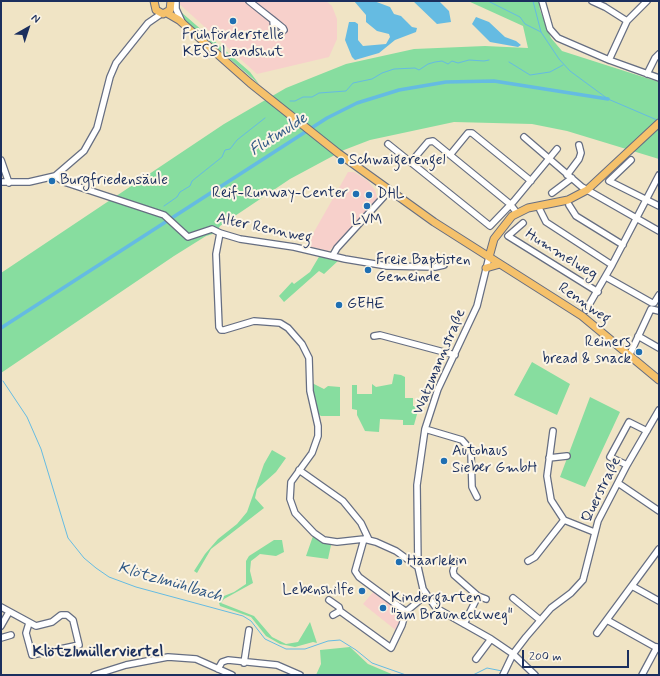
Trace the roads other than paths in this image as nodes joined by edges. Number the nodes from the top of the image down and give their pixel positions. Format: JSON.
{"nodes":[{"id":1,"x":249,"y":1,"type":"edge"},
{"id":2,"x":542,"y":1,"type":"edge"},
{"id":3,"x":592,"y":1,"type":"edge"},
{"id":4,"x":648,"y":1,"type":"edge"},
{"id":5,"x":155,"y":3,"type":"edge"},
{"id":6,"x":170,"y":6,"type":"edge"},
{"id":7,"x":273,"y":20,"type":"dead end"},
{"id":8,"x":627,"y":20,"type":"junction"},
{"id":9,"x":181,"y":21,"type":"junction"},
{"id":10,"x":148,"y":23,"type":"junction"},
{"id":11,"x":659,"y":54,"type":"edge"},
{"id":12,"x":609,"y":60,"type":"junction"},
{"id":13,"x":647,"y":74,"type":"junction"},
{"id":14,"x":659,"y":78,"type":"edge"},
{"id":15,"x":659,"y":123,"type":"edge"},
{"id":16,"x":524,"y":137,"type":"dead end"},
{"id":17,"x":388,"y":144,"type":"dead end"},
{"id":18,"x":579,"y":145,"type":"dead end"},
{"id":19,"x":557,"y":149,"type":"dead end"},
{"id":20,"x":450,"y":155,"type":"junction"},
{"id":21,"x":629,"y":157,"type":"junction"},
{"id":22,"x":550,"y":158,"type":"junction"},
{"id":23,"x":1,"y":160,"type":"edge"},
{"id":24,"x":411,"y":162,"type":"junction"},
{"id":25,"x":659,"y":175,"type":"edge"},
{"id":26,"x":55,"y":176,"type":"junction"},
{"id":27,"x":570,"y":177,"type":"junction"},
{"id":28,"x":531,"y":180,"type":"junction"},
{"id":29,"x":1,"y":182,"type":"edge"},
{"id":30,"x":9,"y":183,"type":"junction"},
{"id":31,"x":587,"y":190,"type":"junction"},
{"id":32,"x":389,"y":191,"type":"junction"},
{"id":33,"x":552,"y":193,"type":"dead end"},
{"id":34,"x":645,"y":201,"type":"junction"},
{"id":35,"x":510,"y":204,"type":"junction"},
{"id":36,"x":569,"y":205,"type":"dead end"},
{"id":37,"x":659,"y":206,"type":"edge"},
{"id":38,"x":540,"y":210,"type":"dead end"},
{"id":39,"x":517,"y":213,"type":"junction"},
{"id":40,"x":636,"y":218,"type":"junction"},
{"id":41,"x":523,"y":223,"type":"dead end"},
{"id":42,"x":659,"y":231,"type":"edge"},
{"id":43,"x":220,"y":234,"type":"junction"},
{"id":44,"x":492,"y":244,"type":"junction"},
{"id":45,"x":623,"y":245,"type":"junction"},
{"id":46,"x":476,"y":249,"type":"junction"},
{"id":47,"x":333,"y":255,"type":"junction"},
{"id":48,"x":489,"y":257,"type":"junction"},
{"id":49,"x":500,"y":264,"type":"junction"},
{"id":50,"x":444,"y":265,"type":"dead end"},
{"id":51,"x":612,"y":265,"type":"junction"},
{"id":52,"x":486,"y":268,"type":"junction"},
{"id":53,"x":606,"y":277,"type":"junction"},
{"id":54,"x":598,"y":292,"type":"junction"},
{"id":55,"x":659,"y":295,"type":"edge"},
{"id":56,"x":653,"y":306,"type":"junction"},
{"id":57,"x":586,"y":310,"type":"dead end"},
{"id":58,"x":659,"y":311,"type":"edge"},
{"id":59,"x":374,"y":336,"type":"dead end"},
{"id":60,"x":638,"y":336,"type":"junction"},
{"id":61,"x":659,"y":348,"type":"edge"},
{"id":62,"x":630,"y":354,"type":"junction"},
{"id":63,"x":455,"y":356,"type":"junction"},
{"id":64,"x":659,"y":380,"type":"edge"},
{"id":65,"x":659,"y":410,"type":"edge"},
{"id":66,"x":425,"y":429,"type":"junction"},
{"id":67,"x":552,"y":431,"type":"dead end"},
{"id":68,"x":647,"y":431,"type":"junction"},
{"id":69,"x":567,"y":456,"type":"dead end"},
{"id":70,"x":549,"y":458,"type":"junction"},
{"id":71,"x":627,"y":465,"type":"junction"},
{"id":72,"x":299,"y":470,"type":"junction"},
{"id":73,"x":618,"y":483,"type":"junction"},
{"id":74,"x":477,"y":498,"type":"dead end"},
{"id":75,"x":659,"y":511,"type":"edge"},
{"id":76,"x":564,"y":520,"type":"junction"},
{"id":77,"x":594,"y":532,"type":"junction"},
{"id":78,"x":366,"y":539,"type":"junction"},
{"id":79,"x":659,"y":550,"type":"edge"},
{"id":80,"x":528,"y":561,"type":"dead end"},
{"id":81,"x":455,"y":564,"type":"dead end"},
{"id":82,"x":418,"y":567,"type":"junction"},
{"id":83,"x":632,"y":586,"type":"junction"},
{"id":84,"x":426,"y":595,"type":"junction"},
{"id":85,"x":478,"y":596,"type":"junction"},
{"id":86,"x":513,"y":598,"type":"dead end"},
{"id":87,"x":486,"y":599,"type":"dead end"},
{"id":88,"x":329,"y":600,"type":"dead end"},
{"id":89,"x":659,"y":602,"type":"edge"},
{"id":90,"x":1,"y":607,"type":"edge"},
{"id":91,"x":340,"y":611,"type":"junction"},
{"id":92,"x":406,"y":611,"type":"junction"},
{"id":93,"x":9,"y":612,"type":"junction"},
{"id":94,"x":333,"y":615,"type":"dead end"},
{"id":95,"x":540,"y":620,"type":"junction"},
{"id":96,"x":607,"y":620,"type":"junction"},
{"id":97,"x":29,"y":623,"type":"junction"},
{"id":98,"x":464,"y":624,"type":"junction"},
{"id":99,"x":1,"y":626,"type":"edge"},
{"id":100,"x":249,"y":630,"type":"dead end"},
{"id":101,"x":597,"y":633,"type":"dead end"},
{"id":102,"x":12,"y":635,"type":"dead end"},
{"id":103,"x":1,"y":638,"type":"edge"},
{"id":104,"x":491,"y":639,"type":"junction"},
{"id":105,"x":658,"y":648,"type":"edge"},
{"id":106,"x":513,"y":654,"type":"junction"},
{"id":107,"x":476,"y":660,"type":"dead end"},
{"id":108,"x":244,"y":663,"type":"junction"},
{"id":109,"x":218,"y":669,"type":"junction"},
{"id":110,"x":224,"y":673,"type":"edge"},
{"id":111,"x":504,"y":673,"type":"edge"},
{"id":112,"x":94,"y":675,"type":"edge"},
{"id":113,"x":232,"y":675,"type":"edge"},
{"id":114,"x":300,"y":675,"type":"edge"},
{"id":115,"x":535,"y":675,"type":"edge"},
{"id":116,"x":642,"y":675,"type":"edge"}],
"edges":[{"from":1,"to":7,"type":"street"},
{"from":2,"to":12,"type":"street"},
{"from":3,"to":8,"type":"street"},
{"from":4,"to":8,"type":"street"},
{"from":5,"to":6,"type":"main road","name":"Rennweg"},
{"from":5,"to":10,"type":"street"},
{"from":6,"to":9,"type":"main road","name":"Rennweg"},
{"from":6,"to":9,"type":"street"},
{"from":6,"to":10,"type":"street"},
{"from":8,"to":12,"type":"street"},
{"from":9,"to":32,"type":"main road","name":"Rennweg"},
{"from":10,"to":26,"type":"street"},
{"from":11,"to":13,"type":"street"},
{"from":12,"to":13,"type":"street"},
{"from":13,"to":14,"type":"street"},
{"from":15,"to":21,"type":"main road"},
{"from":16,"to":22,"type":"street"},
{"from":17,"to":24,"type":"street"},
{"from":18,"to":27,"type":"street"},
{"from":19,"to":22,"type":"street"},
{"from":20,"to":24,"type":"street"},
{"from":20,"to":28,"type":"street"},
{"from":20,"to":35,"type":"street"},
{"from":21,"to":31,"type":"main road"},
{"from":21,"to":34,"type":"street"},
{"from":22,"to":27,"type":"street"},
{"from":22,"to":28,"type":"street"},
{"from":23,"to":30,"type":"street"},
{"from":24,"to":35,"type":"street"},
{"from":25,"to":34,"type":"street"},
{"from":26,"to":30,"type":"street"},
{"from":26,"to":43,"type":"street","name":"Alter Rennweg"},
{"from":27,"to":31,"type":"street"},
{"from":27,"to":33,"type":"street"},
{"from":28,"to":35,"type":"street"},
{"from":29,"to":30,"type":"street"},
{"from":31,"to":39,"type":"main road"},
{"from":31,"to":40,"type":"street"},
{"from":32,"to":46,"type":"main road","name":"Rennweg"},
{"from":32,"to":47,"type":"street"},
{"from":34,"to":37,"type":"street"},
{"from":34,"to":40,"type":"street"},
{"from":35,"to":39,"type":"street"},
{"from":36,"to":45,"type":"street"},
{"from":38,"to":51,"type":"street"},
{"from":39,"to":44,"type":"main road"},
{"from":40,"to":42,"type":"street"},
{"from":40,"to":45,"type":"street"},
{"from":41,"to":54,"type":"street","name":"Hummelweg"},
{"from":43,"to":47,"type":"street","name":"Alter Rennweg"},
{"from":43,"to":72,"type":"street"},
{"from":44,"to":46,"type":"main road"},
{"from":44,"to":48,"type":"main road"},
{"from":45,"to":51,"type":"street"},
{"from":46,"to":48,"type":"main road","name":"Rennweg"},
{"from":47,"to":50,"type":"street","name":"Alter Rennweg"},
{"from":48,"to":49,"type":"main road","name":"Rennweg"},
{"from":48,"to":52,"type":"street","name":"Watzmannstraße"},
{"from":49,"to":52,"type":"main road"},
{"from":49,"to":62,"type":"main road","name":"Rennweg"},
{"from":51,"to":53,"type":"street"},
{"from":52,"to":63,"type":"street","name":"Watzmannstraße"},
{"from":53,"to":54,"type":"street"},
{"from":53,"to":56,"type":"street"},
{"from":54,"to":57,"type":"street"},
{"from":55,"to":56,"type":"street"},
{"from":56,"to":58,"type":"street"},
{"from":56,"to":60,"type":"street"},
{"from":59,"to":63,"type":"street"},
{"from":60,"to":61,"type":"street"},
{"from":60,"to":62,"type":"street"},
{"from":62,"to":64,"type":"main road","name":"Rennweg"},
{"from":63,"to":66,"type":"street","name":"Watzmannstraße"},
{"from":65,"to":68,"type":"street","name":"Querstraße"},
{"from":66,"to":74,"type":"street","name":"Watzmannstraße"},
{"from":66,"to":82,"type":"street","name":"Watzmannstraße"},
{"from":67,"to":70,"type":"street"},
{"from":68,"to":71,"type":"street","name":"Querstraße"},
{"from":68,"to":71,"type":"street"},
{"from":69,"to":70,"type":"street"},
{"from":70,"to":76,"type":"street"},
{"from":71,"to":73,"type":"street","name":"Querstraße"},
{"from":72,"to":78,"type":"street"},
{"from":72,"to":78,"type":"street"},
{"from":73,"to":75,"type":"street"},
{"from":73,"to":77,"type":"street","name":"Querstraße"},
{"from":76,"to":77,"type":"street"},
{"from":76,"to":80,"type":"street"},
{"from":77,"to":95,"type":"street","name":"Querstraße"},
{"from":78,"to":82,"type":"street"},
{"from":78,"to":92,"type":"street"},
{"from":79,"to":83,"type":"street"},
{"from":81,"to":85,"type":"street"},
{"from":82,"to":84,"type":"street","name":"Watzmannstraße"},
{"from":83,"to":89,"type":"street"},
{"from":83,"to":96,"type":"street"},
{"from":84,"to":92,"type":"street"},
{"from":84,"to":98,"type":"street","name":"Watzmannstraße"},
{"from":85,"to":87,"type":"street"},
{"from":85,"to":98,"type":"street"},
{"from":86,"to":95,"type":"street"},
{"from":88,"to":91,"type":"street"},
{"from":90,"to":93,"type":"street"},
{"from":91,"to":92,"type":"street"},
{"from":91,"to":94,"type":"street"},
{"from":93,"to":97,"type":"street"},
{"from":93,"to":99,"type":"street"},
{"from":95,"to":106,"type":"street","name":"Querstraße"},
{"from":96,"to":101,"type":"street"},
{"from":96,"to":105,"type":"street"},
{"from":97,"to":97,"type":"street"},
{"from":98,"to":104,"type":"street","name":"Watzmannstraße"},
{"from":100,"to":108,"type":"street"},
{"from":102,"to":103,"type":"street"},
{"from":104,"to":106,"type":"street","name":"Watzmannstraße"},
{"from":104,"to":107,"type":"street"},
{"from":105,"to":116,"type":"street"},
{"from":106,"to":111,"type":"street","name":"Querstraße"},
{"from":106,"to":115,"type":"street","name":"Watzmannstraße"},
{"from":108,"to":109,"type":"street"},
{"from":108,"to":114,"type":"street"},
{"from":109,"to":110,"type":"street"},
{"from":109,"to":112,"type":"street"},
{"from":110,"to":113,"type":"street"}]}
